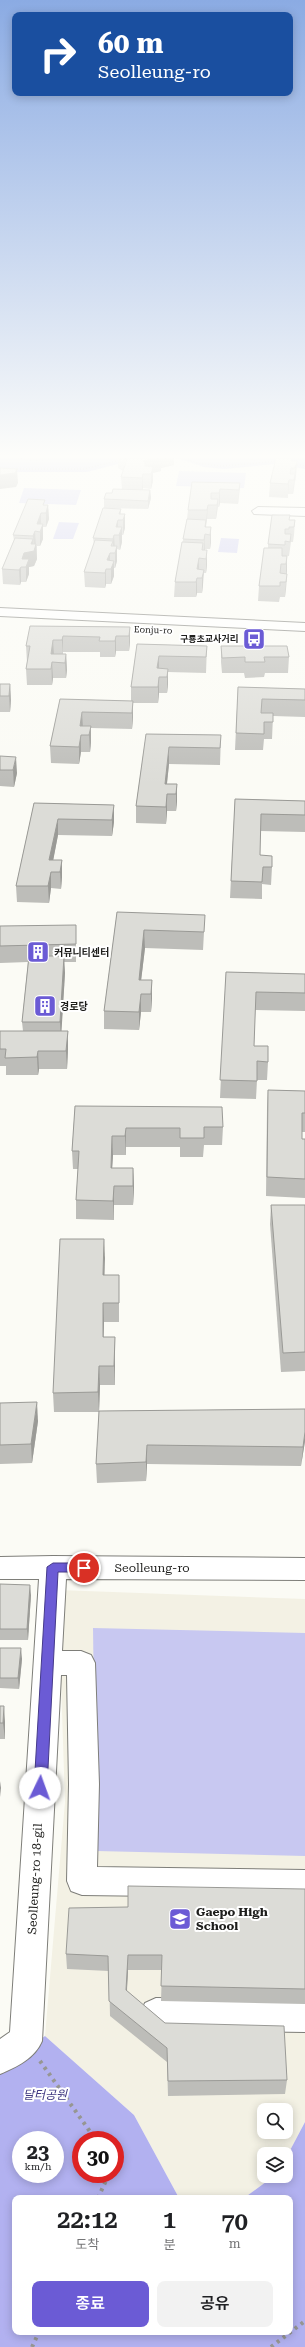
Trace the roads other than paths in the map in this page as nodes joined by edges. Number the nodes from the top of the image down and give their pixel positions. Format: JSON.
{"nodes":[{"id":1,"x":0,"y":612,"type":"edge"},
{"id":2,"x":0,"y":624,"type":"edge"},
{"id":3,"x":305,"y":627,"type":"edge"},
{"id":4,"x":305,"y":638,"type":"edge"},
{"id":5,"x":53,"y":1567,"type":"junction"},
{"id":6,"x":0,"y":1568,"type":"edge"},
{"id":7,"x":305,"y":1569,"type":"edge"},
{"id":8,"x":60,"y":1662,"type":"dead end"},
{"id":9,"x":305,"y":1884,"type":"edge"},
{"id":10,"x":156,"y":2014,"type":"edge"},
{"id":11,"x":305,"y":2016,"type":"edge"},
{"id":12,"x":13,"y":2050,"type":"edge"}],
"edges":[{"from":1,"to":3,"type":"main road","name":"Eonju-ro"},
{"from":2,"to":4,"type":"main road","name":"Eonju-ro"},
{"from":5,"to":6,"type":"street","name":"Seolleung-ro"},
{"from":5,"to":7,"type":"street","name":"Seolleung-ro"},
{"from":5,"to":12,"type":"street","name":"Seolleung-ro 18-gil"},
{"from":8,"to":9,"type":"street"},
{"from":10,"to":11,"type":"street"}]}
